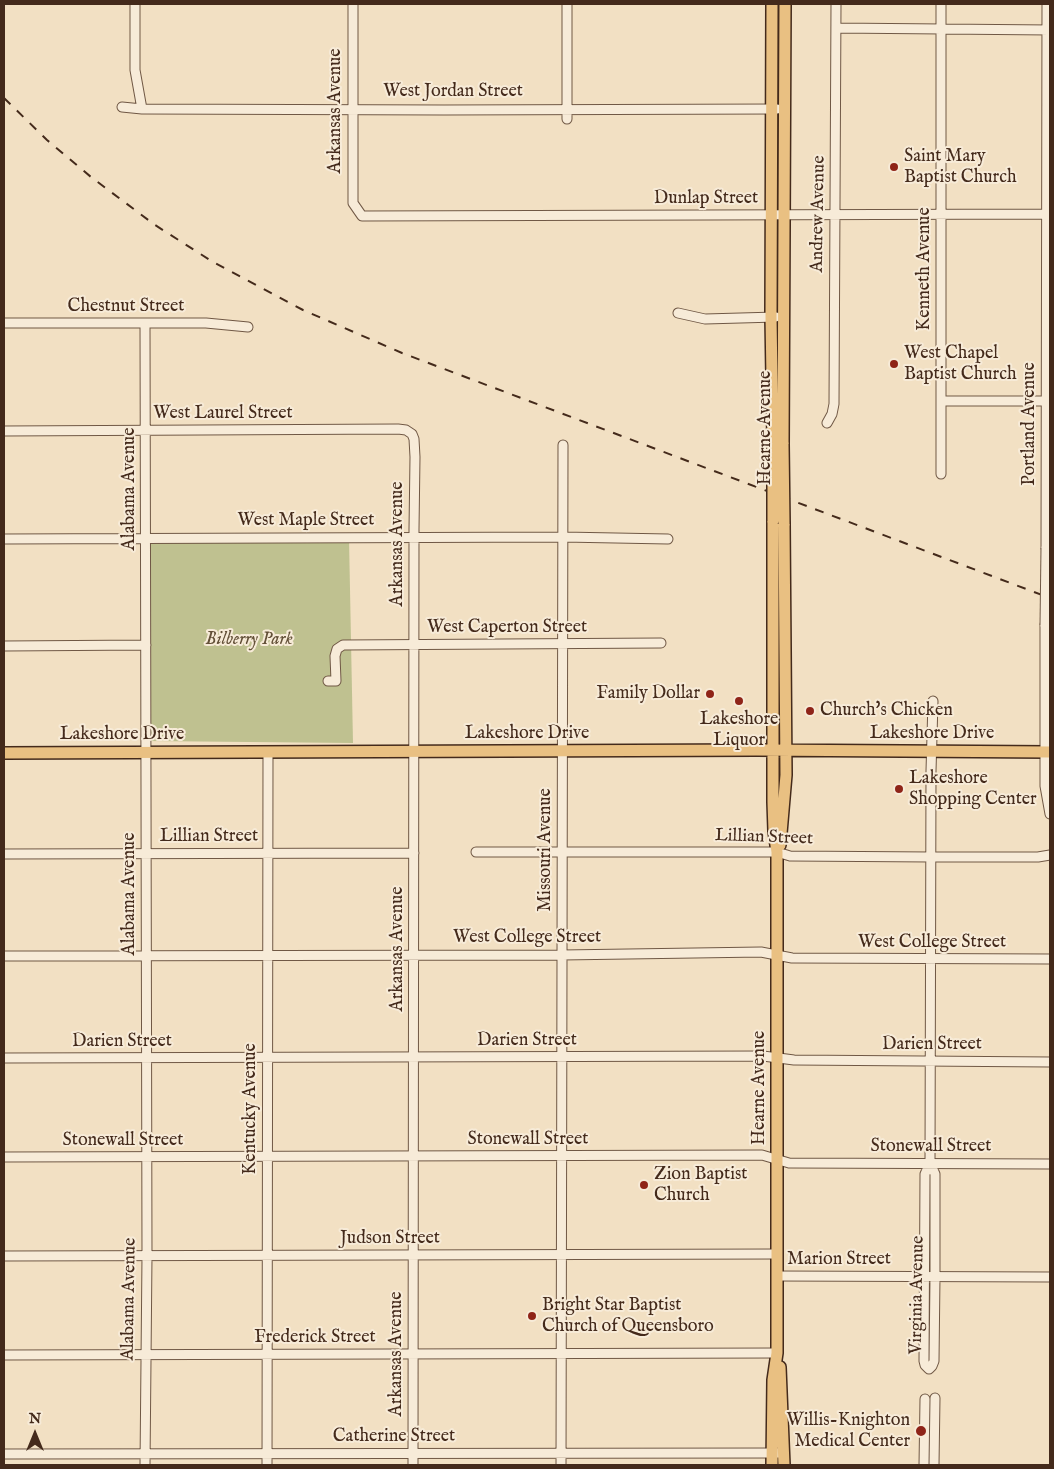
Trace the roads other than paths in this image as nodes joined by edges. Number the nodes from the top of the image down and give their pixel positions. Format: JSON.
{"nodes":[{"id":1,"x":135,"y":4,"type":"edge"},
{"id":2,"x":353,"y":4,"type":"edge"},
{"id":3,"x":568,"y":4,"type":"edge"},
{"id":4,"x":772,"y":4,"type":"edge"},
{"id":5,"x":785,"y":4,"type":"edge"},
{"id":6,"x":836,"y":4,"type":"edge"},
{"id":7,"x":941,"y":4,"type":"edge"},
{"id":8,"x":1047,"y":4,"type":"edge"},
{"id":9,"x":772,"y":26,"type":"junction"},
{"id":10,"x":785,"y":26,"type":"junction"},
{"id":11,"x":836,"y":28,"type":"junction"},
{"id":12,"x":941,"y":29,"type":"junction"},
{"id":13,"x":1049,"y":30,"type":"edge"},
{"id":14,"x":122,"y":107,"type":"dead end"},
{"id":15,"x":142,"y":109,"type":"junction"},
{"id":16,"x":353,"y":109,"type":"junction"},
{"id":17,"x":567,"y":109,"type":"junction"},
{"id":18,"x":772,"y":109,"type":"junction"},
{"id":19,"x":785,"y":109,"type":"junction"},
{"id":20,"x":567,"y":119,"type":"dead end"},
{"id":21,"x":784,"y":214,"type":"junction"},
{"id":22,"x":836,"y":214,"type":"junction"},
{"id":23,"x":941,"y":214,"type":"junction"},
{"id":24,"x":1049,"y":214,"type":"edge"},
{"id":25,"x":772,"y":215,"type":"junction"},
{"id":26,"x":362,"y":216,"type":"joint"},
{"id":27,"x":678,"y":312,"type":"dead end"},
{"id":28,"x":771,"y":317,"type":"junction"},
{"id":29,"x":784,"y":317,"type":"junction"},
{"id":30,"x":145,"y":323,"type":"junction"},
{"id":31,"x":4,"y":324,"type":"edge"},
{"id":32,"x":248,"y":327,"type":"dead end"},
{"id":33,"x":941,"y":400,"type":"junction"},
{"id":34,"x":1048,"y":401,"type":"edge"},
{"id":35,"x":826,"y":423,"type":"dead end"},
{"id":36,"x":4,"y":431,"type":"edge"},
{"id":37,"x":146,"y":431,"type":"junction"},
{"id":38,"x":412,"y":434,"type":"joint"},
{"id":39,"x":778,"y":442,"type":"junction"},
{"id":40,"x":563,"y":445,"type":"dead end"},
{"id":41,"x":941,"y":474,"type":"dead end"},
{"id":42,"x":779,"y":523,"type":"junction"},
{"id":43,"x":563,"y":537,"type":"junction"},
{"id":44,"x":146,"y":538,"type":"junction"},
{"id":45,"x":414,"y":538,"type":"junction"},
{"id":46,"x":4,"y":539,"type":"edge"},
{"id":47,"x":668,"y":539,"type":"dead end"},
{"id":48,"x":661,"y":643,"type":"dead end"},
{"id":49,"x":562,"y":644,"type":"junction"},
{"id":50,"x":146,"y":645,"type":"junction"},
{"id":51,"x":414,"y":645,"type":"junction"},
{"id":52,"x":4,"y":646,"type":"edge"},
{"id":53,"x":772,"y":650,"type":"junction"},
{"id":54,"x":786,"y":651,"type":"junction"},
{"id":55,"x":328,"y":681,"type":"dead end"},
{"id":56,"x":933,"y":701,"type":"dead end"},
{"id":57,"x":773,"y":751,"type":"junction"},
{"id":58,"x":786,"y":751,"type":"junction"},
{"id":59,"x":932,"y":751,"type":"junction"},
{"id":60,"x":268,"y":752,"type":"junction"},
{"id":61,"x":414,"y":752,"type":"junction"},
{"id":62,"x":562,"y":752,"type":"junction"},
{"id":63,"x":1048,"y":752,"type":"edge"},
{"id":64,"x":4,"y":753,"type":"edge"},
{"id":65,"x":146,"y":753,"type":"junction"},
{"id":66,"x":1050,"y":814,"type":"edge"},
{"id":67,"x":476,"y":852,"type":"dead end"},
{"id":68,"x":562,"y":852,"type":"junction"},
{"id":69,"x":777,"y":852,"type":"junction"},
{"id":70,"x":147,"y":853,"type":"junction"},
{"id":71,"x":268,"y":853,"type":"junction"},
{"id":72,"x":414,"y":853,"type":"junction"},
{"id":73,"x":4,"y":854,"type":"edge"},
{"id":74,"x":1050,"y":855,"type":"edge"},
{"id":75,"x":931,"y":857,"type":"junction"},
{"id":76,"x":414,"y":955,"type":"junction"},
{"id":77,"x":562,"y":955,"type":"junction"},
{"id":78,"x":777,"y":955,"type":"junction"},
{"id":79,"x":4,"y":956,"type":"edge"},
{"id":80,"x":146,"y":956,"type":"junction"},
{"id":81,"x":268,"y":956,"type":"junction"},
{"id":82,"x":930,"y":959,"type":"junction"},
{"id":83,"x":1050,"y":959,"type":"edge"},
{"id":84,"x":562,"y":1057,"type":"junction"},
{"id":85,"x":4,"y":1058,"type":"edge"},
{"id":86,"x":145,"y":1058,"type":"junction"},
{"id":87,"x":268,"y":1058,"type":"junction"},
{"id":88,"x":414,"y":1058,"type":"junction"},
{"id":89,"x":777,"y":1058,"type":"junction"},
{"id":90,"x":930,"y":1061,"type":"junction"},
{"id":91,"x":1050,"y":1062,"type":"edge"},
{"id":92,"x":414,"y":1156,"type":"junction"},
{"id":93,"x":562,"y":1156,"type":"junction"},
{"id":94,"x":4,"y":1157,"type":"edge"},
{"id":95,"x":146,"y":1157,"type":"junction"},
{"id":96,"x":268,"y":1157,"type":"junction"},
{"id":97,"x":777,"y":1159,"type":"junction"},
{"id":98,"x":930,"y":1163,"type":"junction"},
{"id":99,"x":1050,"y":1164,"type":"edge"},
{"id":100,"x":777,"y":1254,"type":"junction"},
{"id":101,"x":413,"y":1255,"type":"junction"},
{"id":102,"x":562,"y":1255,"type":"junction"},
{"id":103,"x":4,"y":1256,"type":"edge"},
{"id":104,"x":147,"y":1256,"type":"junction"},
{"id":105,"x":268,"y":1256,"type":"junction"},
{"id":106,"x":777,"y":1276,"type":"junction"},
{"id":107,"x":925,"y":1276,"type":"junction"},
{"id":108,"x":935,"y":1276,"type":"junction"},
{"id":109,"x":1050,"y":1277,"type":"edge"},
{"id":110,"x":777,"y":1353,"type":"junction"},
{"id":111,"x":413,"y":1354,"type":"junction"},
{"id":112,"x":561,"y":1354,"type":"junction"},
{"id":113,"x":4,"y":1355,"type":"edge"},
{"id":114,"x":146,"y":1355,"type":"junction"},
{"id":115,"x":268,"y":1355,"type":"junction"},
{"id":116,"x":935,"y":1398,"type":"dead end"},
{"id":117,"x":925,"y":1399,"type":"dead end"},
{"id":118,"x":561,"y":1453,"type":"junction"},
{"id":119,"x":772,"y":1453,"type":"junction"},
{"id":120,"x":784,"y":1453,"type":"junction"},
{"id":121,"x":4,"y":1454,"type":"edge"},
{"id":122,"x":145,"y":1454,"type":"junction"},
{"id":123,"x":267,"y":1454,"type":"junction"},
{"id":124,"x":413,"y":1454,"type":"junction"},
{"id":125,"x":145,"y":1465,"type":"edge"},
{"id":126,"x":267,"y":1465,"type":"edge"},
{"id":127,"x":413,"y":1465,"type":"edge"},
{"id":128,"x":561,"y":1465,"type":"edge"},
{"id":129,"x":772,"y":1465,"type":"edge"},
{"id":130,"x":784,"y":1465,"type":"edge"},
{"id":131,"x":924,"y":1465,"type":"edge"},
{"id":132,"x":934,"y":1465,"type":"edge"}],
"edges":[{"from":1,"to":15,"type":"street"},
{"from":2,"to":16,"type":"street","name":"Arkansas Avenue"},
{"from":3,"to":17,"type":"street"},
{"from":4,"to":9,"type":"main road","name":"Hearne Avenue"},
{"from":5,"to":10,"type":"main road","name":"Hearne Avenue"},
{"from":6,"to":11,"type":"street","name":"Andrew Avenue"},
{"from":7,"to":12,"type":"street","name":"Kenneth Avenue"},
{"from":8,"to":13,"type":"street","name":"Portland Avenue"},
{"from":9,"to":10,"type":"street"},
{"from":9,"to":18,"type":"main road","name":"Hearne Avenue"},
{"from":10,"to":19,"type":"main road","name":"Hearne Avenue"},
{"from":11,"to":12,"type":"street"},
{"from":11,"to":22,"type":"street","name":"Andrew Avenue"},
{"from":12,"to":13,"type":"street"},
{"from":12,"to":23,"type":"street","name":"Kenneth Avenue"},
{"from":13,"to":24,"type":"street","name":"Portland Avenue"},
{"from":14,"to":15,"type":"street","name":"West Jordan Street"},
{"from":15,"to":16,"type":"street","name":"West Jordan Street"},
{"from":16,"to":17,"type":"street","name":"West Jordan Street"},
{"from":16,"to":26,"type":"street","name":"Arkansas Avenue"},
{"from":17,"to":18,"type":"street","name":"West Jordan Street"},
{"from":17,"to":20,"type":"street"},
{"from":18,"to":19,"type":"street","name":"West Jordan Street"},
{"from":18,"to":25,"type":"main road","name":"Hearne Avenue"},
{"from":19,"to":21,"type":"main road","name":"Hearne Avenue"},
{"from":21,"to":22,"type":"street","name":"Dunlap Street"},
{"from":21,"to":25,"type":"street","name":"Dunlap Street"},
{"from":21,"to":29,"type":"main road","name":"Hearne Avenue"},
{"from":22,"to":23,"type":"street","name":"Dunlap Street"},
{"from":22,"to":35,"type":"street","name":"Andrew Avenue"},
{"from":23,"to":24,"type":"street","name":"Dunlap Street"},
{"from":23,"to":33,"type":"street","name":"Kenneth Avenue"},
{"from":24,"to":34,"type":"street","name":"Portland Avenue"},
{"from":25,"to":26,"type":"street","name":"Dunlap Street"},
{"from":25,"to":28,"type":"main road","name":"Hearne Avenue"},
{"from":27,"to":28,"type":"street"},
{"from":28,"to":29,"type":"street"},
{"from":28,"to":39,"type":"main road","name":"Hearne Avenue"},
{"from":29,"to":39,"type":"main road","name":"Hearne Avenue"},
{"from":30,"to":31,"type":"street","name":"Chestnut Street"},
{"from":30,"to":32,"type":"street","name":"Chestnut Street"},
{"from":30,"to":37,"type":"street","name":"Alabama Avenue"},
{"from":33,"to":34,"type":"street"},
{"from":33,"to":41,"type":"street","name":"Kenneth Avenue"},
{"from":34,"to":63,"type":"street","name":"Portland Avenue","bridge":true},
{"from":36,"to":37,"type":"street","name":"West Laurel Street"},
{"from":37,"to":38,"type":"street","name":"West Laurel Street"},
{"from":37,"to":44,"type":"street","name":"Alabama Avenue"},
{"from":38,"to":45,"type":"street","name":"Arkansas Avenue"},
{"from":39,"to":42,"type":"main road","name":"Hearne Avenue","bridge":true},
{"from":40,"to":43,"type":"street","name":"Missouri Avenue"},
{"from":42,"to":53,"type":"main road","name":"Hearne Avenue"},
{"from":42,"to":54,"type":"main road","name":"Hearne Avenue"},
{"from":43,"to":45,"type":"street","name":"West Maple Street"},
{"from":43,"to":47,"type":"street","name":"West Maple Street"},
{"from":43,"to":49,"type":"street","name":"Missouri Avenue"},
{"from":44,"to":45,"type":"street","name":"West Maple Street"},
{"from":44,"to":46,"type":"street","name":"West Maple Street"},
{"from":44,"to":50,"type":"street","name":"Alabama Avenue"},
{"from":45,"to":51,"type":"street","name":"Arkansas Avenue"},
{"from":48,"to":49,"type":"street","name":"West Caperton Street"},
{"from":49,"to":51,"type":"street","name":"West Caperton Street"},
{"from":49,"to":62,"type":"street","name":"Missouri Avenue"},
{"from":50,"to":52,"type":"street"},
{"from":50,"to":65,"type":"street","name":"Alabama Avenue"},
{"from":51,"to":55,"type":"street","name":"West Caperton Street"},
{"from":51,"to":61,"type":"street","name":"Arkansas Avenue"},
{"from":53,"to":54,"type":"main road"},
{"from":53,"to":57,"type":"main road","name":"Hearne Avenue"},
{"from":54,"to":58,"type":"main road","name":"Hearne Avenue"},
{"from":56,"to":59,"type":"street","name":"Virginia Avenue"},
{"from":57,"to":58,"type":"main road","name":"Lakeshore Drive"},
{"from":57,"to":62,"type":"main road","name":"Lakeshore Drive"},
{"from":57,"to":69,"type":"main road","name":"Hearne Avenue"},
{"from":58,"to":59,"type":"main road","name":"Lakeshore Drive"},
{"from":58,"to":69,"type":"main road","name":"Hearne Avenue"},
{"from":59,"to":63,"type":"main road","name":"Lakeshore Drive"},
{"from":59,"to":75,"type":"street","name":"Virginia Avenue"},
{"from":60,"to":61,"type":"main road","name":"Lakeshore Drive"},
{"from":60,"to":65,"type":"main road","name":"Lakeshore Drive"},
{"from":60,"to":71,"type":"street","name":"Kentucky Avenue"},
{"from":61,"to":62,"type":"main road","name":"Lakeshore Drive"},
{"from":61,"to":72,"type":"street","name":"Arkansas Avenue"},
{"from":62,"to":68,"type":"street","name":"Missouri Avenue"},
{"from":63,"to":66,"type":"street","name":"Portland Avenue"},
{"from":64,"to":65,"type":"main road","name":"Lakeshore Drive"},
{"from":65,"to":70,"type":"street","name":"Alabama Avenue"},
{"from":67,"to":68,"type":"street","name":"Lillian Street"},
{"from":68,"to":69,"type":"street","name":"Lillian Street"},
{"from":68,"to":77,"type":"street","name":"Missouri Avenue"},
{"from":69,"to":75,"type":"street","name":"Lillian Street"},
{"from":69,"to":78,"type":"main road","name":"Hearne Avenue"},
{"from":70,"to":71,"type":"street","name":"Lillian Street"},
{"from":70,"to":73,"type":"street","name":"Lillian Street"},
{"from":70,"to":80,"type":"street","name":"Alabama Avenue"},
{"from":71,"to":72,"type":"street","name":"Lillian Street"},
{"from":71,"to":81,"type":"street","name":"Kentucky Avenue"},
{"from":72,"to":76,"type":"street","name":"Arkansas Avenue"},
{"from":74,"to":75,"type":"street","name":"Lillian Street"},
{"from":75,"to":82,"type":"street","name":"Virginia Avenue"},
{"from":76,"to":77,"type":"street","name":"West College Street"},
{"from":76,"to":81,"type":"street","name":"West College Street"},
{"from":76,"to":88,"type":"street","name":"Arkansas Avenue"},
{"from":77,"to":78,"type":"street","name":"West College Street"},
{"from":77,"to":84,"type":"street","name":"Missouri Avenue"},
{"from":78,"to":82,"type":"street","name":"West College Street"},
{"from":78,"to":89,"type":"main road","name":"Hearne Avenue"},
{"from":79,"to":80,"type":"street","name":"West College Street"},
{"from":80,"to":81,"type":"street","name":"West College Street"},
{"from":80,"to":86,"type":"street","name":"Alabama Avenue"},
{"from":81,"to":87,"type":"street","name":"Kentucky Avenue"},
{"from":82,"to":83,"type":"street","name":"West College Street"},
{"from":82,"to":90,"type":"street","name":"Virginia Avenue"},
{"from":84,"to":88,"type":"street","name":"Darien Street"},
{"from":84,"to":89,"type":"street","name":"Darien Street"},
{"from":84,"to":93,"type":"street","name":"Missouri Avenue"},
{"from":85,"to":86,"type":"street","name":"Darien Street"},
{"from":86,"to":87,"type":"street","name":"Darien Street"},
{"from":86,"to":95,"type":"street","name":"Alabama Avenue"},
{"from":87,"to":88,"type":"street","name":"Darien Street"},
{"from":87,"to":96,"type":"street","name":"Kentucky Avenue"},
{"from":88,"to":92,"type":"street","name":"Arkansas Avenue"},
{"from":89,"to":90,"type":"street","name":"Darien Street"},
{"from":89,"to":97,"type":"main road","name":"Hearne Avenue"},
{"from":90,"to":91,"type":"street","name":"Darien Street"},
{"from":90,"to":98,"type":"street","name":"Virginia Avenue"},
{"from":92,"to":93,"type":"street","name":"Stonewall Street"},
{"from":92,"to":96,"type":"street","name":"Stonewall Street"},
{"from":92,"to":101,"type":"street","name":"Arkansas Avenue"},
{"from":93,"to":97,"type":"street","name":"Stonewall Street"},
{"from":93,"to":102,"type":"street","name":"Missouri Avenue"},
{"from":94,"to":95,"type":"street","name":"Stonewall Street"},
{"from":95,"to":96,"type":"street","name":"Stonewall Street"},
{"from":95,"to":104,"type":"street","name":"Alabama Avenue"},
{"from":96,"to":105,"type":"street","name":"Kentucky Avenue"},
{"from":97,"to":98,"type":"street","name":"Stonewall Street"},
{"from":97,"to":100,"type":"main road","name":"Hearne Avenue"},
{"from":98,"to":99,"type":"street","name":"Stonewall Street"},
{"from":98,"to":107,"type":"street","name":"Virginia Avenue"},
{"from":98,"to":108,"type":"street","name":"Virginia Avenue"},
{"from":100,"to":102,"type":"street","name":"Judson Street"},
{"from":100,"to":106,"type":"main road","name":"Hearne Avenue"},
{"from":101,"to":102,"type":"street","name":"Judson Street"},
{"from":101,"to":105,"type":"street","name":"Judson Street"},
{"from":101,"to":111,"type":"street","name":"Arkansas Avenue"},
{"from":102,"to":112,"type":"street","name":"Missouri Avenue"},
{"from":103,"to":104,"type":"street","name":"Judson Street"},
{"from":104,"to":105,"type":"street","name":"Judson Street"},
{"from":104,"to":114,"type":"street","name":"Alabama Avenue"},
{"from":105,"to":115,"type":"street","name":"Kentucky Avenue"},
{"from":106,"to":107,"type":"street","name":"Marion Street"},
{"from":106,"to":110,"type":"main road","name":"Hearne Avenue"},
{"from":107,"to":108,"type":"street","name":"Marion Street"},
{"from":107,"to":108,"type":"street","name":"Virginia Avenue"},
{"from":108,"to":109,"type":"street","name":"Marion Street"},
{"from":110,"to":112,"type":"street","name":"Frederick Street"},
{"from":110,"to":119,"type":"main road","name":"Hearne Avenue"},
{"from":110,"to":120,"type":"main road","name":"Hearne Avenue"},
{"from":111,"to":112,"type":"street","name":"Frederick Street"},
{"from":111,"to":115,"type":"street","name":"Frederick Street"},
{"from":111,"to":124,"type":"street","name":"Arkansas Avenue"},
{"from":112,"to":118,"type":"street","name":"Missouri Avenue"},
{"from":113,"to":114,"type":"street","name":"Frederick Street"},
{"from":114,"to":115,"type":"street","name":"Frederick Street"},
{"from":114,"to":122,"type":"street","name":"Alabama Avenue"},
{"from":115,"to":123,"type":"street","name":"Kentucky Avenue"},
{"from":116,"to":132,"type":"street"},
{"from":117,"to":131,"type":"street"},
{"from":118,"to":119,"type":"street","name":"Catherine Street"},
{"from":118,"to":124,"type":"street","name":"Catherine Street"},
{"from":118,"to":128,"type":"street","name":"Missouri Avenue"},
{"from":119,"to":120,"type":"street","name":"Catherine Street"},
{"from":119,"to":129,"type":"main road","name":"Hearne Avenue"},
{"from":120,"to":130,"type":"main road","name":"Hearne Avenue"},
{"from":121,"to":122,"type":"street","name":"Catherine Street"},
{"from":122,"to":123,"type":"street","name":"Catherine Street"},
{"from":122,"to":125,"type":"street","name":"Alabama Avenue"},
{"from":123,"to":124,"type":"street","name":"Catherine Street"},
{"from":123,"to":126,"type":"street","name":"Kentucky Avenue"},
{"from":124,"to":127,"type":"street","name":"Arkansas Avenue"}]}
